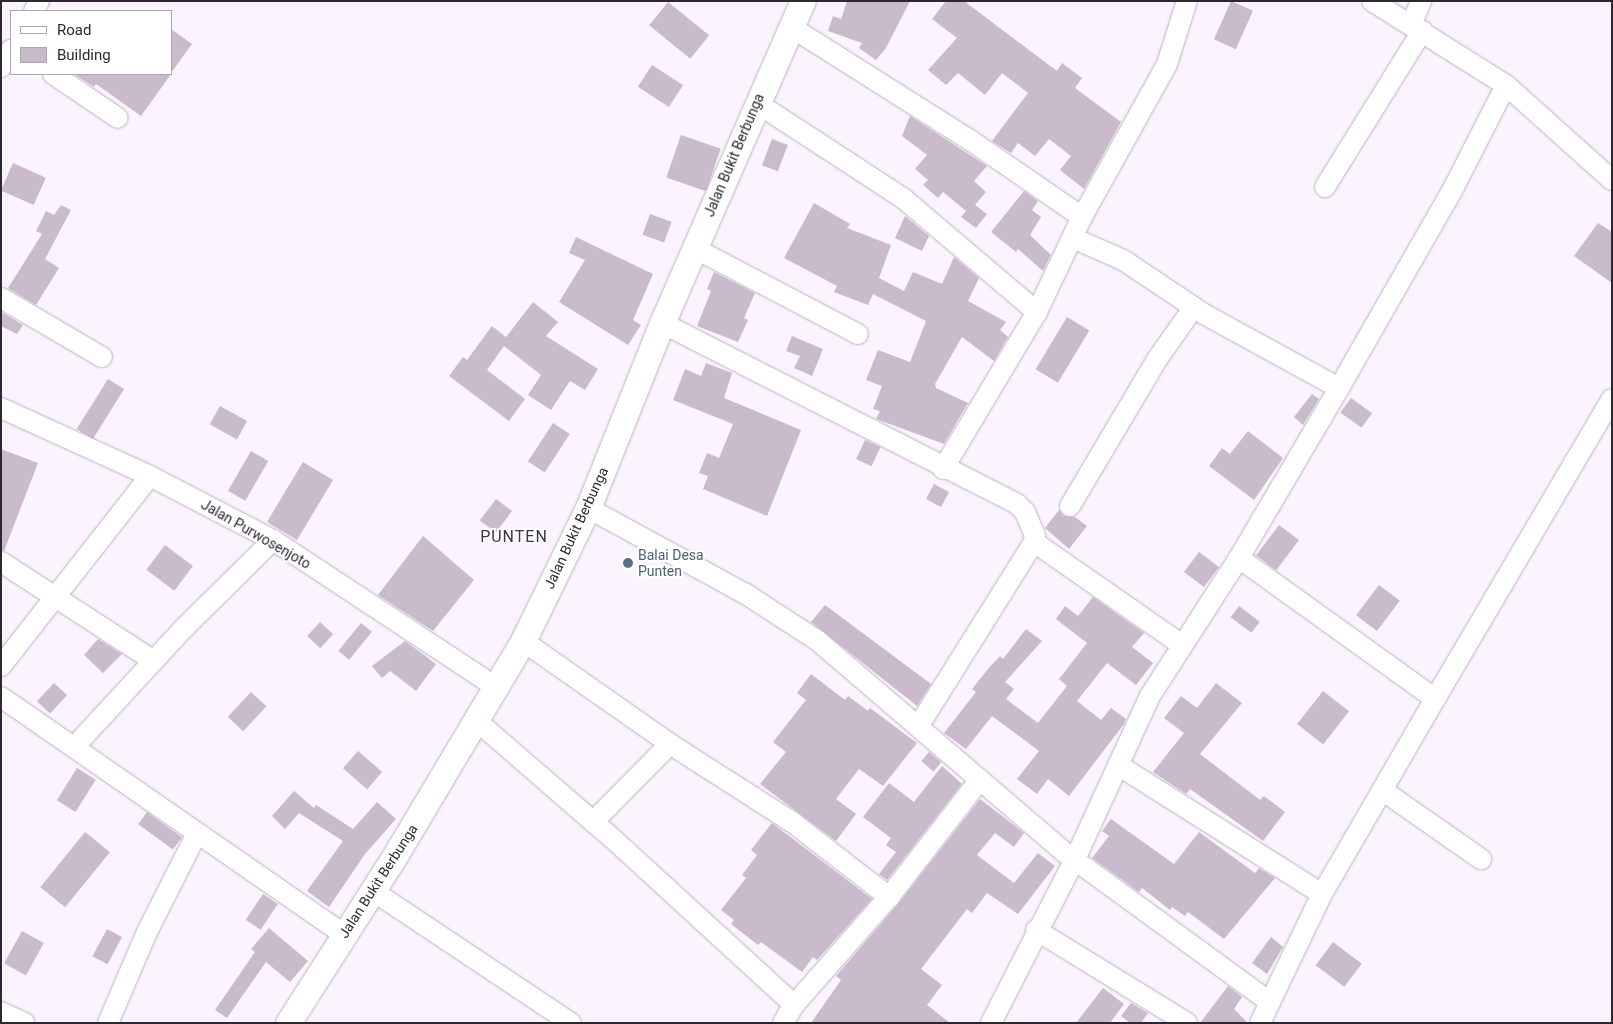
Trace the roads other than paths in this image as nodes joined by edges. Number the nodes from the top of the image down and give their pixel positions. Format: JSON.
{"nodes":[{"id":1,"x":803,"y":1,"type":"edge"},
{"id":2,"x":1187,"y":1,"type":"edge"},
{"id":3,"x":1372,"y":1,"type":"edge"},
{"id":4,"x":1422,"y":1,"type":"edge"},
{"id":5,"x":792,"y":27,"type":"junction"},
{"id":6,"x":1416,"y":28,"type":"junction"},
{"id":7,"x":10,"y":52,"type":"edge"},
{"id":8,"x":1,"y":67,"type":"edge"},
{"id":9,"x":54,"y":75,"type":"edge"},
{"id":10,"x":1506,"y":85,"type":"junction"},
{"id":11,"x":757,"y":103,"type":"junction"},
{"id":12,"x":118,"y":118,"type":"dead end"},
{"id":13,"x":1612,"y":180,"type":"edge"},
{"id":14,"x":1325,"y":187,"type":"dead end"},
{"id":15,"x":1082,"y":217,"type":"junction"},
{"id":16,"x":1073,"y":238,"type":"junction"},
{"id":17,"x":694,"y":248,"type":"junction"},
{"id":18,"x":1,"y":298,"type":"edge"},
{"id":19,"x":1194,"y":307,"type":"junction"},
{"id":20,"x":1037,"y":312,"type":"junction"},
{"id":21,"x":662,"y":323,"type":"junction"},
{"id":22,"x":858,"y":334,"type":"dead end"},
{"id":23,"x":102,"y":357,"type":"dead end"},
{"id":24,"x":1339,"y":388,"type":"junction"},
{"id":25,"x":1612,"y":399,"type":"edge"},
{"id":26,"x":1,"y":408,"type":"edge"},
{"id":27,"x":943,"y":469,"type":"junction"},
{"id":28,"x":150,"y":476,"type":"junction"},
{"id":29,"x":1070,"y":506,"type":"dead end"},
{"id":30,"x":588,"y":508,"type":"junction"},
{"id":31,"x":273,"y":540,"type":"junction"},
{"id":32,"x":1034,"y":542,"type":"junction"},
{"id":33,"x":1239,"y":558,"type":"junction"},
{"id":34,"x":1,"y":562,"type":"edge"},
{"id":35,"x":56,"y":597,"type":"junction"},
{"id":36,"x":523,"y":641,"type":"junction"},
{"id":37,"x":1182,"y":645,"type":"junction"},
{"id":38,"x":154,"y":661,"type":"junction"},
{"id":39,"x":1,"y":666,"type":"edge"},
{"id":40,"x":496,"y":687,"type":"junction"},
{"id":41,"x":1,"y":697,"type":"edge"},
{"id":42,"x":1435,"y":699,"type":"junction"},
{"id":43,"x":478,"y":722,"type":"junction"},
{"id":44,"x":918,"y":727,"type":"junction"},
{"id":45,"x":670,"y":744,"type":"junction"},
{"id":46,"x":75,"y":746,"type":"junction"},
{"id":47,"x":1118,"y":765,"type":"junction"},
{"id":48,"x":979,"y":781,"type":"junction"},
{"id":49,"x":1382,"y":790,"type":"junction"},
{"id":50,"x":593,"y":822,"type":"junction"},
{"id":51,"x":197,"y":833,"type":"junction"},
{"id":52,"x":1075,"y":859,"type":"junction"},
{"id":53,"x":1481,"y":859,"type":"dead end"},
{"id":54,"x":373,"y":891,"type":"junction"},
{"id":55,"x":1322,"y":894,"type":"junction"},
{"id":56,"x":888,"y":897,"type":"junction"},
{"id":57,"x":1036,"y":930,"type":"junction"},
{"id":58,"x":344,"y":934,"type":"junction"},
{"id":59,"x":1270,"y":1002,"type":"junction"},
{"id":60,"x":794,"y":1005,"type":"junction"},
{"id":61,"x":1,"y":1012,"type":"edge"},
{"id":62,"x":1173,"y":1019,"type":"edge"},
{"id":63,"x":26,"y":1023,"type":"edge"},
{"id":64,"x":108,"y":1023,"type":"edge"},
{"id":65,"x":288,"y":1023,"type":"edge"},
{"id":66,"x":572,"y":1023,"type":"edge"},
{"id":67,"x":783,"y":1023,"type":"edge"},
{"id":68,"x":991,"y":1023,"type":"edge"},
{"id":69,"x":1260,"y":1023,"type":"edge"}],
"edges":[{"from":1,"to":5,"type":"main road","name":"Jalan Bukit Berbunga"},
{"from":2,"to":15,"type":"street"},
{"from":3,"to":6,"type":"street"},
{"from":4,"to":6,"type":"street"},
{"from":5,"to":11,"type":"main road","name":"Jalan Bukit Berbunga"},
{"from":5,"to":15,"type":"street"},
{"from":6,"to":10,"type":"street"},
{"from":6,"to":14,"type":"street"},
{"from":7,"to":8,"type":"street"},
{"from":9,"to":12,"type":"street"},
{"from":10,"to":13,"type":"street"},
{"from":10,"to":24,"type":"street"},
{"from":11,"to":17,"type":"main road","name":"Jalan Bukit Berbunga"},
{"from":11,"to":20,"type":"street"},
{"from":15,"to":16,"type":"street"},
{"from":16,"to":19,"type":"street"},
{"from":16,"to":20,"type":"street"},
{"from":17,"to":21,"type":"main road","name":"Jalan Bukit Berbunga"},
{"from":17,"to":22,"type":"street"},
{"from":18,"to":23,"type":"street"},
{"from":19,"to":24,"type":"street"},
{"from":19,"to":29,"type":"street"},
{"from":20,"to":27,"type":"street"},
{"from":21,"to":27,"type":"street"},
{"from":21,"to":30,"type":"main road","name":"Jalan Bukit Berbunga"},
{"from":24,"to":33,"type":"street"},
{"from":25,"to":42,"type":"street"},
{"from":26,"to":28,"type":"street","name":"Jalan Purwosenjoto"},
{"from":27,"to":32,"type":"street"},
{"from":28,"to":31,"type":"street","name":"Jalan Purwosenjoto"},
{"from":28,"to":35,"type":"street"},
{"from":30,"to":36,"type":"main road","name":"Jalan Bukit Berbunga"},
{"from":30,"to":44,"type":"street"},
{"from":31,"to":38,"type":"street"},
{"from":31,"to":40,"type":"street","name":"Jalan Purwosenjoto"},
{"from":32,"to":37,"type":"street"},
{"from":32,"to":44,"type":"street"},
{"from":33,"to":37,"type":"street"},
{"from":33,"to":42,"type":"street"},
{"from":34,"to":35,"type":"street"},
{"from":35,"to":38,"type":"street"},
{"from":35,"to":39,"type":"street"},
{"from":36,"to":40,"type":"main road","name":"Jalan Bukit Berbunga"},
{"from":36,"to":45,"type":"street"},
{"from":37,"to":47,"type":"street"},
{"from":38,"to":46,"type":"street"},
{"from":40,"to":43,"type":"main road","name":"Jalan Bukit Berbunga"},
{"from":41,"to":46,"type":"street"},
{"from":42,"to":49,"type":"street"},
{"from":43,"to":50,"type":"street"},
{"from":43,"to":54,"type":"main road","name":"Jalan Bukit Berbunga"},
{"from":44,"to":48,"type":"street"},
{"from":45,"to":50,"type":"street"},
{"from":45,"to":56,"type":"street"},
{"from":46,"to":51,"type":"street"},
{"from":47,"to":52,"type":"street"},
{"from":47,"to":55,"type":"street"},
{"from":48,"to":52,"type":"street"},
{"from":48,"to":56,"type":"street"},
{"from":49,"to":53,"type":"street"},
{"from":49,"to":55,"type":"street"},
{"from":50,"to":60,"type":"street"},
{"from":51,"to":58,"type":"street"},
{"from":51,"to":64,"type":"street"},
{"from":52,"to":57,"type":"street"},
{"from":52,"to":59,"type":"street"},
{"from":54,"to":58,"type":"main road","name":"Jalan Bukit Berbunga"},
{"from":54,"to":66,"type":"street"},
{"from":55,"to":59,"type":"street"},
{"from":56,"to":60,"type":"street"},
{"from":57,"to":62,"type":"street"},
{"from":57,"to":68,"type":"street"},
{"from":58,"to":65,"type":"main road","name":"Jalan Bukit Berbunga"},
{"from":59,"to":69,"type":"street"},
{"from":60,"to":67,"type":"street"},
{"from":61,"to":63,"type":"street"}]}
